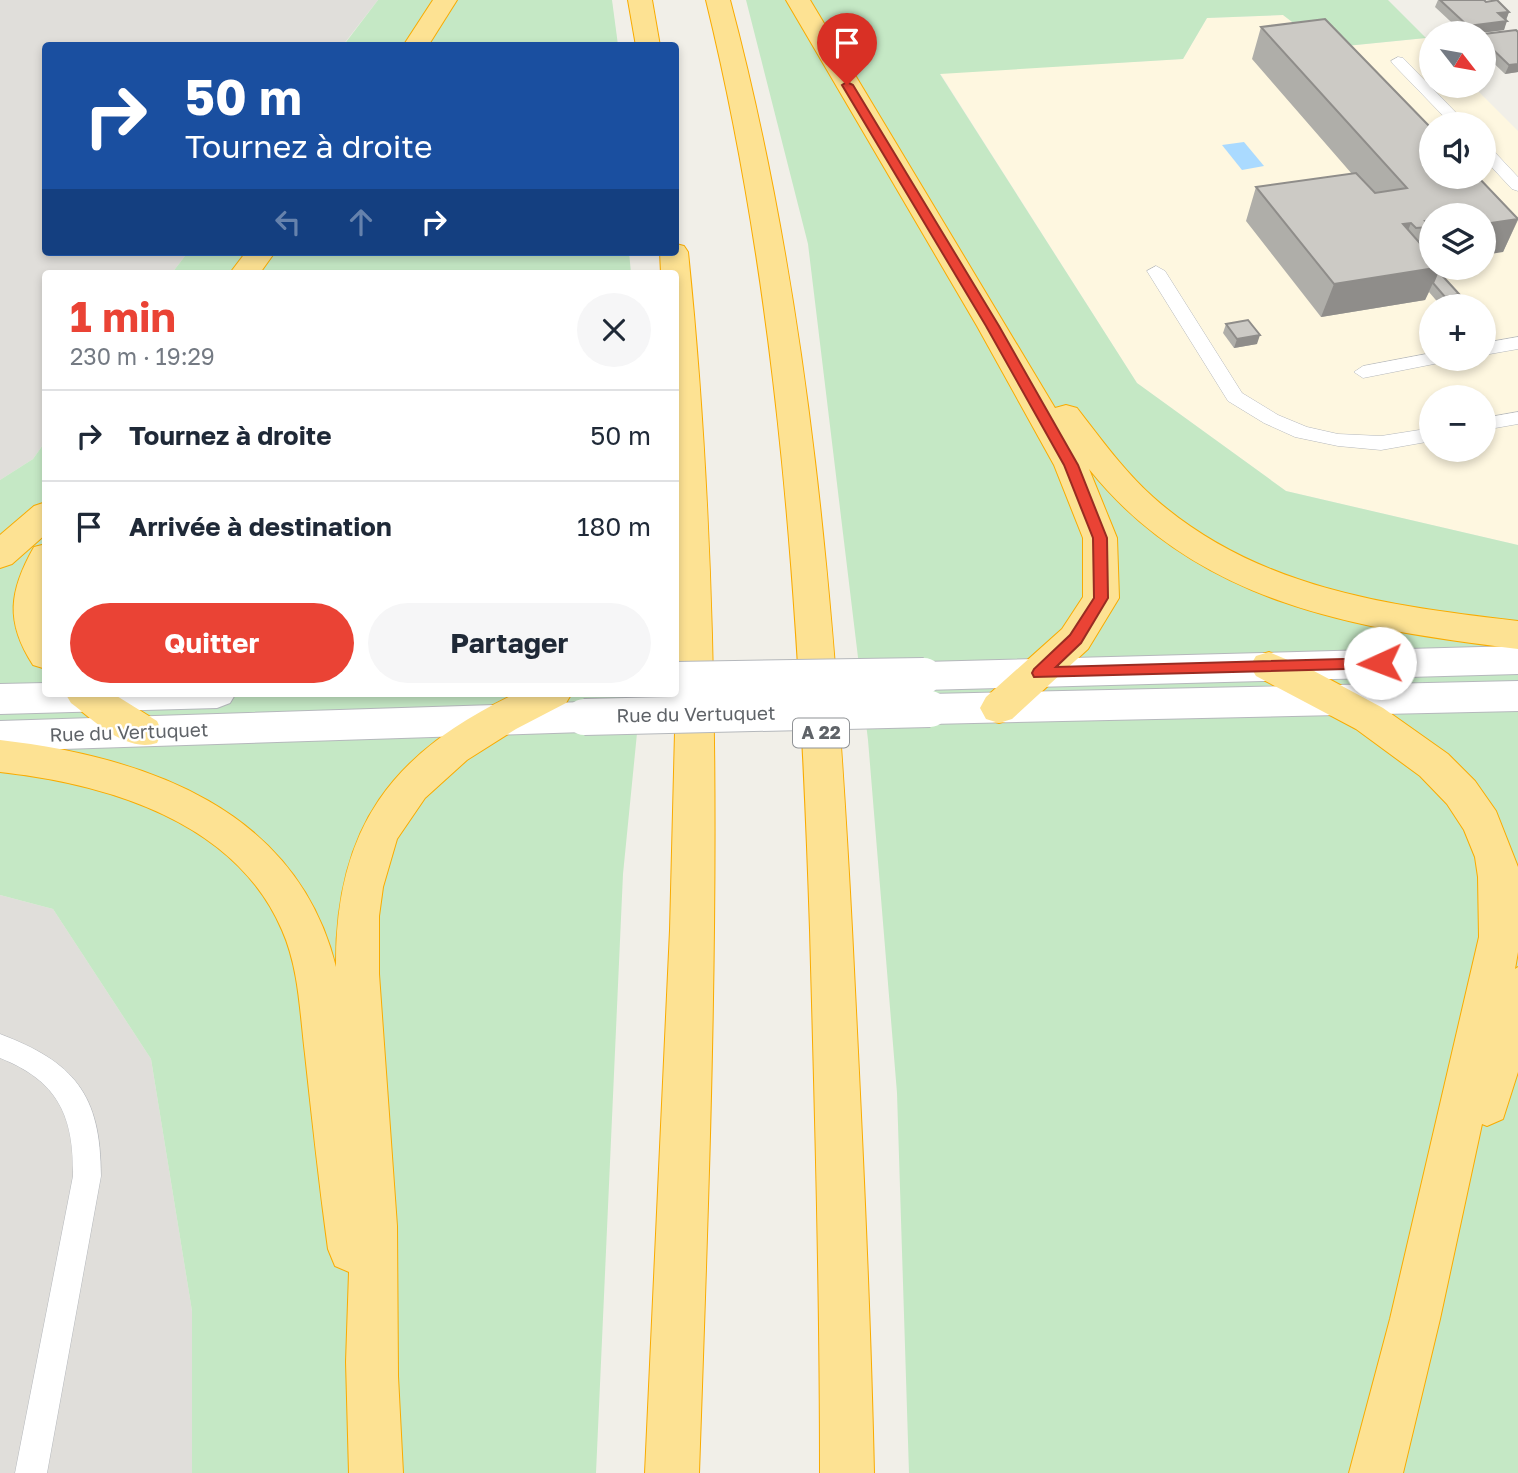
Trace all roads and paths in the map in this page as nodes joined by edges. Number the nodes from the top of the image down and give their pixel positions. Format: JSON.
{"nodes":[{"id":1,"x":445,"y":0,"type":"edge"},
{"id":2,"x":640,"y":0,"type":"edge"},
{"id":3,"x":718,"y":0,"type":"edge"},
{"id":4,"x":798,"y":0,"type":"edge"},
{"id":5,"x":418,"y":42,"type":"edge"},
{"id":6,"x":647,"y":42,"type":"edge"},
{"id":7,"x":1398,"y":61,"type":"dead end"},
{"id":8,"x":1447,"y":112,"type":"edge"},
{"id":9,"x":1496,"y":163,"type":"edge"},
{"id":10,"x":1518,"y":186,"type":"edge"},
{"id":11,"x":258,"y":256,"type":"edge"},
{"id":12,"x":247,"y":270,"type":"edge"},
{"id":13,"x":1156,"y":271,"type":"dead end"},
{"id":14,"x":992,"y":326,"type":"junction"},
{"id":15,"x":679,"y":337,"type":"edge"},
{"id":16,"x":1518,"y":343,"type":"edge"},
{"id":17,"x":1496,"y":347,"type":"edge"},
{"id":18,"x":1419,"y":362,"type":"edge"},
{"id":19,"x":1363,"y":372,"type":"dead end"},
{"id":20,"x":1518,"y":418,"type":"edge"},
{"id":21,"x":1496,"y":422,"type":"edge"},
{"id":22,"x":1419,"y":436,"type":"edge"},
{"id":23,"x":42,"y":518,"type":"edge"},
{"id":24,"x":0,"y":555,"type":"edge"},
{"id":25,"x":42,"y":566,"type":"edge"},
{"id":26,"x":1518,"y":635,"type":"edge"},
{"id":27,"x":42,"y":647,"type":"edge"},
{"id":28,"x":1518,"y":660,"type":"edge"},
{"id":29,"x":1269,"y":667,"type":"junction"},
{"id":30,"x":1040,"y":673,"type":"junction"},
{"id":31,"x":679,"y":680,"type":"edge"},
{"id":32,"x":927,"y":692,"type":"junction"},
{"id":33,"x":1518,"y":696,"type":"edge"},
{"id":34,"x":43,"y":697,"type":"edge"},
{"id":35,"x":89,"y":697,"type":"edge"},
{"id":36,"x":545,"y":697,"type":"edge"},
{"id":37,"x":0,"y":699,"type":"edge"},
{"id":38,"x":1340,"y":701,"type":"junction"},
{"id":39,"x":999,"y":708,"type":"junction"},
{"id":40,"x":496,"y":720,"type":"junction"},
{"id":41,"x":143,"y":732,"type":"junction"},
{"id":42,"x":0,"y":736,"type":"edge"},
{"id":43,"x":0,"y":756,"type":"edge"},
{"id":44,"x":1518,"y":987,"type":"edge"},
{"id":45,"x":0,"y":1046,"type":"edge"},
{"id":46,"x":1415,"y":1319,"type":"junction"},
{"id":47,"x":372,"y":1364,"type":"junction"},
{"id":48,"x":31,"y":1473,"type":"edge"},
{"id":49,"x":376,"y":1473,"type":"edge"},
{"id":50,"x":673,"y":1473,"type":"edge"},
{"id":51,"x":848,"y":1473,"type":"edge"},
{"id":52,"x":1376,"y":1473,"type":"edge"}],
"edges":[{"from":1,"to":5,"type":"highway"},
{"from":2,"to":6,"type":"highway"},
{"from":3,"to":51,"type":"highway","number":"A 22"},
{"from":4,"to":14,"type":"highway"},
{"from":7,"to":8,"type":"lane"},
{"from":9,"to":10,"type":"lane"},
{"from":11,"to":12,"type":"highway"},
{"from":13,"to":22,"type":"lane"},
{"from":14,"to":26,"type":"highway"},
{"from":14,"to":30,"type":"highway"},
{"from":15,"to":50,"type":"highway"},
{"from":16,"to":17,"type":"lane"},
{"from":18,"to":19,"type":"lane"},
{"from":20,"to":21,"type":"lane"},
{"from":23,"to":24,"type":"highway"},
{"from":25,"to":27,"type":"highway"},
{"from":28,"to":29,"type":"street","name":"Rue du Vertuquet"},
{"from":29,"to":30,"type":"street","name":"Rue du Vertuquet"},
{"from":29,"to":38,"type":"highway"},
{"from":30,"to":32,"type":"street","name":"Rue du Vertuquet"},
{"from":30,"to":39,"type":"highway"},
{"from":31,"to":32,"type":"street","name":"Rue du Vertuquet","bridge":true},
{"from":32,"to":39,"type":"street","name":"Rue du Vertuquet"},
{"from":32,"to":40,"type":"street","name":"Rue du Vertuquet","bridge":true},
{"from":33,"to":38,"type":"street","name":"Rue du Vertuquet"},
{"from":34,"to":37,"type":"street","name":"Rue du Vertuquet"},
{"from":35,"to":41,"type":"highway"},
{"from":36,"to":40,"type":"highway"},
{"from":38,"to":39,"type":"street","name":"Rue du Vertuquet"},
{"from":38,"to":46,"type":"highway"},
{"from":40,"to":41,"type":"street","name":"Rue du Vertuquet"},
{"from":40,"to":47,"type":"highway"},
{"from":41,"to":42,"type":"street","name":"Rue du Vertuquet"},
{"from":43,"to":47,"type":"highway"},
{"from":44,"to":46,"type":"highway"},
{"from":45,"to":48,"type":"lane"},
{"from":46,"to":52,"type":"highway"},
{"from":47,"to":49,"type":"highway"}]}
